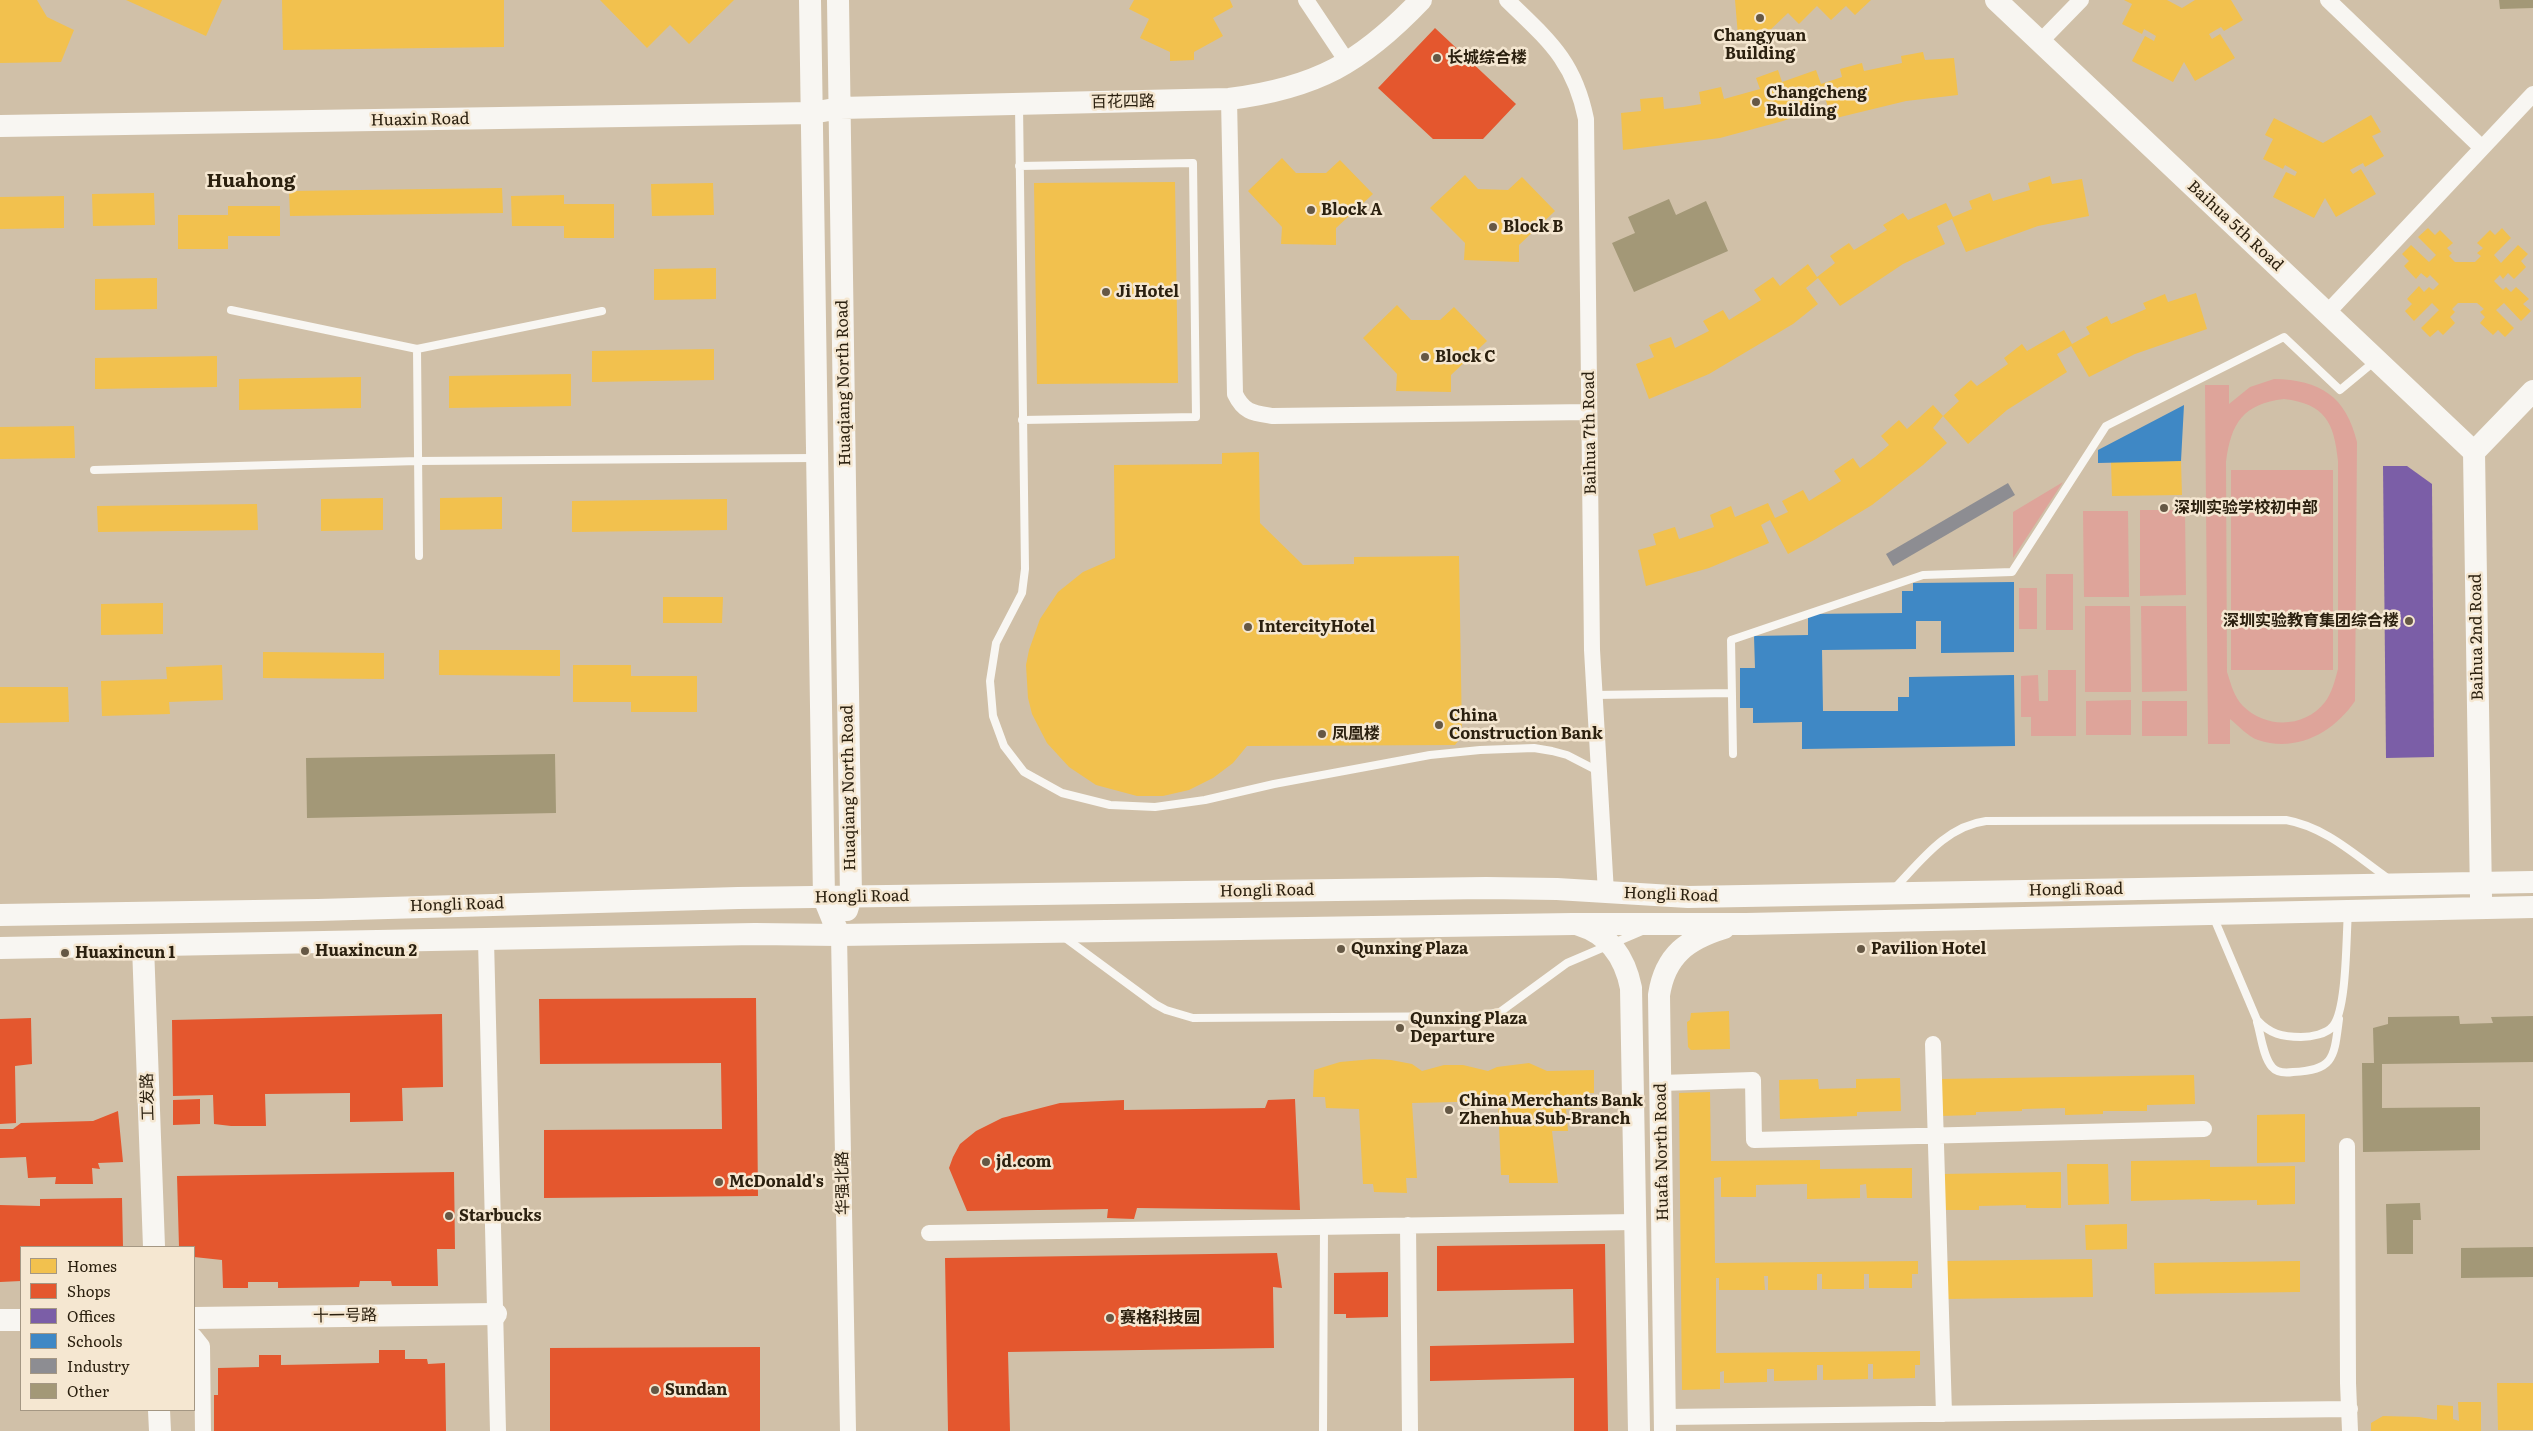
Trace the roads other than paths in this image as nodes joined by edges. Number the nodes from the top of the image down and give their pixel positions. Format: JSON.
{"nodes":[{"id":1,"x":810,"y":0,"type":"edge"},
{"id":2,"x":838,"y":0,"type":"edge"},
{"id":3,"x":1306,"y":0,"type":"edge"},
{"id":4,"x":1421,"y":0,"type":"edge"},
{"id":5,"x":1507,"y":0,"type":"edge"},
{"id":6,"x":1996,"y":0,"type":"edge"},
{"id":7,"x":2081,"y":0,"type":"edge"},
{"id":8,"x":2328,"y":0,"type":"edge"},
{"id":9,"x":2040,"y":42,"type":"junction"},
{"id":10,"x":1348,"y":63,"type":"junction"},
{"id":11,"x":2533,"y":94,"type":"edge"},
{"id":12,"x":1229,"y":100,"type":"junction"},
{"id":13,"x":1019,"y":105,"type":"junction"},
{"id":14,"x":840,"y":108,"type":"junction"},
{"id":15,"x":812,"y":113,"type":"junction"},
{"id":16,"x":0,"y":126,"type":"edge"},
{"id":17,"x":2482,"y":148,"type":"junction"},
{"id":18,"x":1019,"y":166,"type":"junction"},
{"id":19,"x":231,"y":310,"type":"dead end"},
{"id":20,"x":602,"y":311,"type":"dead end"},
{"id":21,"x":2327,"y":313,"type":"junction"},
{"id":22,"x":417,"y":349,"type":"junction"},
{"id":23,"x":2376,"y":359,"type":"junction"},
{"id":24,"x":2533,"y":391,"type":"edge"},
{"id":25,"x":1589,"y":412,"type":"junction"},
{"id":26,"x":1022,"y":420,"type":"junction"},
{"id":27,"x":2474,"y":452,"type":"junction"},
{"id":28,"x":818,"y":458,"type":"junction"},
{"id":29,"x":418,"y":461,"type":"junction"},
{"id":30,"x":94,"y":470,"type":"dead end"},
{"id":31,"x":419,"y":556,"type":"dead end"},
{"id":32,"x":1732,"y":693,"type":"junction"},
{"id":33,"x":1594,"y":695,"type":"junction"},
{"id":34,"x":1733,"y":754,"type":"dead end"},
{"id":35,"x":1598,"y":770,"type":"junction"},
{"id":36,"x":2533,"y":882,"type":"edge"},
{"id":37,"x":2481,"y":883,"type":"junction"},
{"id":38,"x":2395,"y":884,"type":"junction"},
{"id":39,"x":1606,"y":893,"type":"junction"},
{"id":40,"x":1889,"y":894,"type":"junction"},
{"id":41,"x":851,"y":897,"type":"junction"},
{"id":42,"x":824,"y":898,"type":"junction"},
{"id":43,"x":2533,"y":907,"type":"edge"},
{"id":44,"x":2481,"y":908,"type":"junction"},
{"id":45,"x":2348,"y":911,"type":"junction"},
{"id":46,"x":2212,"y":914,"type":"junction"},
{"id":47,"x":0,"y":915,"type":"edge"},
{"id":48,"x":1573,"y":924,"type":"junction"},
{"id":49,"x":1668,"y":924,"type":"junction"},
{"id":50,"x":1746,"y":924,"type":"junction"},
{"id":51,"x":1056,"y":932,"type":"junction"},
{"id":52,"x":839,"y":935,"type":"junction"},
{"id":53,"x":486,"y":940,"type":"junction"},
{"id":54,"x":1611,"y":944,"type":"junction"},
{"id":55,"x":143,"y":946,"type":"junction"},
{"id":56,"x":0,"y":948,"type":"edge"},
{"id":57,"x":2341,"y":1011,"type":"junction"},
{"id":58,"x":2257,"y":1020,"type":"junction"},
{"id":59,"x":1933,"y":1044,"type":"dead end"},
{"id":60,"x":1661,"y":1083,"type":"junction"},
{"id":61,"x":2204,"y":1129,"type":"dead end"},
{"id":62,"x":1936,"y":1136,"type":"junction"},
{"id":63,"x":2347,"y":1146,"type":"dead end"},
{"id":64,"x":1635,"y":1222,"type":"junction"},
{"id":65,"x":1408,"y":1225,"type":"junction"},
{"id":66,"x":1324,"y":1226,"type":"junction"},
{"id":67,"x":929,"y":1232,"type":"dead end"},
{"id":68,"x":154,"y":1246,"type":"edge"},
{"id":69,"x":496,"y":1314,"type":"junction"},
{"id":70,"x":195,"y":1318,"type":"edge"},
{"id":71,"x":0,"y":1320,"type":"edge"},
{"id":72,"x":20,"y":1320,"type":"edge"},
{"id":73,"x":195,"y":1337,"type":"edge"},
{"id":74,"x":2350,"y":1409,"type":"junction"},
{"id":75,"x":159,"y":1411,"type":"edge"},
{"id":76,"x":1944,"y":1414,"type":"junction"},
{"id":77,"x":1665,"y":1424,"type":"edge"},
{"id":78,"x":160,"y":1431,"type":"edge"},
{"id":79,"x":203,"y":1431,"type":"edge"},
{"id":80,"x":498,"y":1431,"type":"edge"},
{"id":81,"x":848,"y":1431,"type":"edge"},
{"id":82,"x":1323,"y":1431,"type":"edge"},
{"id":83,"x":1410,"y":1431,"type":"edge"},
{"id":84,"x":1639,"y":1431,"type":"edge"},
{"id":85,"x":2350,"y":1431,"type":"edge"}],
"edges":[{"from":1,"to":15,"type":"main road","name":"Huaqiang North Road"},
{"from":2,"to":14,"type":"main road","name":"Huaqiang North Road"},
{"from":3,"to":10,"type":"street"},
{"from":4,"to":10,"type":"main road","name":"百花四路"},
{"from":5,"to":25,"type":"street","name":"Baihua 7th Road"},
{"from":6,"to":9,"type":"main road","name":"Baihua 5th Road"},
{"from":7,"to":9,"type":"street"},
{"from":8,"to":17,"type":"street"},
{"from":9,"to":21,"type":"main road","name":"Baihua 5th Road"},
{"from":10,"to":12,"type":"main road","name":"百花四路"},
{"from":11,"to":17,"type":"street"},
{"from":12,"to":13,"type":"main road","name":"百花四路"},
{"from":12,"to":25,"type":"street"},
{"from":13,"to":14,"type":"main road","name":"百花四路"},
{"from":13,"to":18,"type":"lane"},
{"from":14,"to":15,"type":"main road","name":"Huaxin Road"},
{"from":14,"to":41,"type":"main road","name":"Huaqiang North Road"},
{"from":15,"to":16,"type":"main road","name":"Huaxin Road"},
{"from":15,"to":28,"type":"main road","name":"Huaqiang North Road"},
{"from":17,"to":21,"type":"street"},
{"from":18,"to":26,"type":"lane"},
{"from":18,"to":26,"type":"lane"},
{"from":19,"to":22,"type":"lane"},
{"from":20,"to":22,"type":"lane"},
{"from":21,"to":23,"type":"main road","name":"Baihua 5th Road"},
{"from":22,"to":29,"type":"lane"},
{"from":23,"to":27,"type":"main road","name":"Baihua 5th Road"},
{"from":23,"to":32,"type":"lane"},
{"from":24,"to":27,"type":"main road"},
{"from":25,"to":33,"type":"street","name":"Baihua 7th Road"},
{"from":26,"to":35,"type":"lane"},
{"from":27,"to":37,"type":"main road","name":"Baihua 2nd Road"},
{"from":28,"to":29,"type":"lane"},
{"from":28,"to":42,"type":"main road","name":"Huaqiang North Road"},
{"from":29,"to":30,"type":"lane"},
{"from":29,"to":31,"type":"lane"},
{"from":32,"to":33,"type":"lane"},
{"from":32,"to":34,"type":"lane"},
{"from":33,"to":35,"type":"street","name":"Baihua 7th Road"},
{"from":35,"to":39,"type":"street","name":"Baihua 7th Road"},
{"from":36,"to":37,"type":"main road","name":"Hongli Road"},
{"from":37,"to":38,"type":"main road","name":"Hongli Road"},
{"from":37,"to":44,"type":"main road","name":"Baihua 2nd Road"},
{"from":38,"to":40,"type":"main road","name":"Hongli Road"},
{"from":38,"to":40,"type":"lane"},
{"from":39,"to":40,"type":"main road","name":"Hongli Road"},
{"from":39,"to":41,"type":"main road","name":"Hongli Road"},
{"from":41,"to":42,"type":"main road","name":"Hongli Road"},
{"from":41,"to":52,"type":"main road","name":"Huaqiang North Road"},
{"from":42,"to":47,"type":"main road","name":"Hongli Road"},
{"from":42,"to":52,"type":"main road","name":"Huaqiang North Road"},
{"from":43,"to":44,"type":"main road","name":"Hongli Road"},
{"from":44,"to":45,"type":"main road","name":"Hongli Road"},
{"from":45,"to":46,"type":"main road","name":"Hongli Road"},
{"from":45,"to":57,"type":"lane"},
{"from":46,"to":50,"type":"main road","name":"Hongli Road"},
{"from":46,"to":58,"type":"lane"},
{"from":48,"to":49,"type":"main road","name":"Hongli Road"},
{"from":48,"to":51,"type":"main road","name":"Hongli Road"},
{"from":48,"to":54,"type":"main road","name":"Huafa North Road"},
{"from":49,"to":50,"type":"main road","name":"Hongli Road"},
{"from":49,"to":54,"type":"lane"},
{"from":50,"to":60,"type":"main road","name":"Huafa North Road"},
{"from":51,"to":52,"type":"main road","name":"Hongli Road"},
{"from":51,"to":54,"type":"lane"},
{"from":52,"to":53,"type":"main road","name":"Hongli Road"},
{"from":52,"to":81,"type":"street","name":"华强北路"},
{"from":53,"to":55,"type":"main road","name":"Hongli Road"},
{"from":53,"to":69,"type":"street"},
{"from":54,"to":64,"type":"main road","name":"Huafa North Road"},
{"from":55,"to":56,"type":"main road","name":"Hongli Road"},
{"from":55,"to":68,"type":"main road","name":"工发路"},
{"from":57,"to":58,"type":"lane"},
{"from":57,"to":58,"type":"lane"},
{"from":59,"to":62,"type":"street"},
{"from":60,"to":62,"type":"street"},
{"from":60,"to":77,"type":"main road","name":"Huafa North Road"},
{"from":61,"to":62,"type":"street"},
{"from":62,"to":76,"type":"street"},
{"from":63,"to":74,"type":"street"},
{"from":64,"to":65,"type":"street"},
{"from":64,"to":84,"type":"main road","name":"Huafa North Road"},
{"from":65,"to":66,"type":"street"},
{"from":65,"to":83,"type":"street"},
{"from":66,"to":67,"type":"street"},
{"from":66,"to":82,"type":"lane"},
{"from":69,"to":70,"type":"main road","name":"十一号路"},
{"from":69,"to":80,"type":"street"},
{"from":71,"to":72,"type":"main road"},
{"from":73,"to":79,"type":"street"},
{"from":74,"to":76,"type":"street"},
{"from":74,"to":85,"type":"street"},
{"from":75,"to":78,"type":"main road"},
{"from":76,"to":77,"type":"street"}]}
